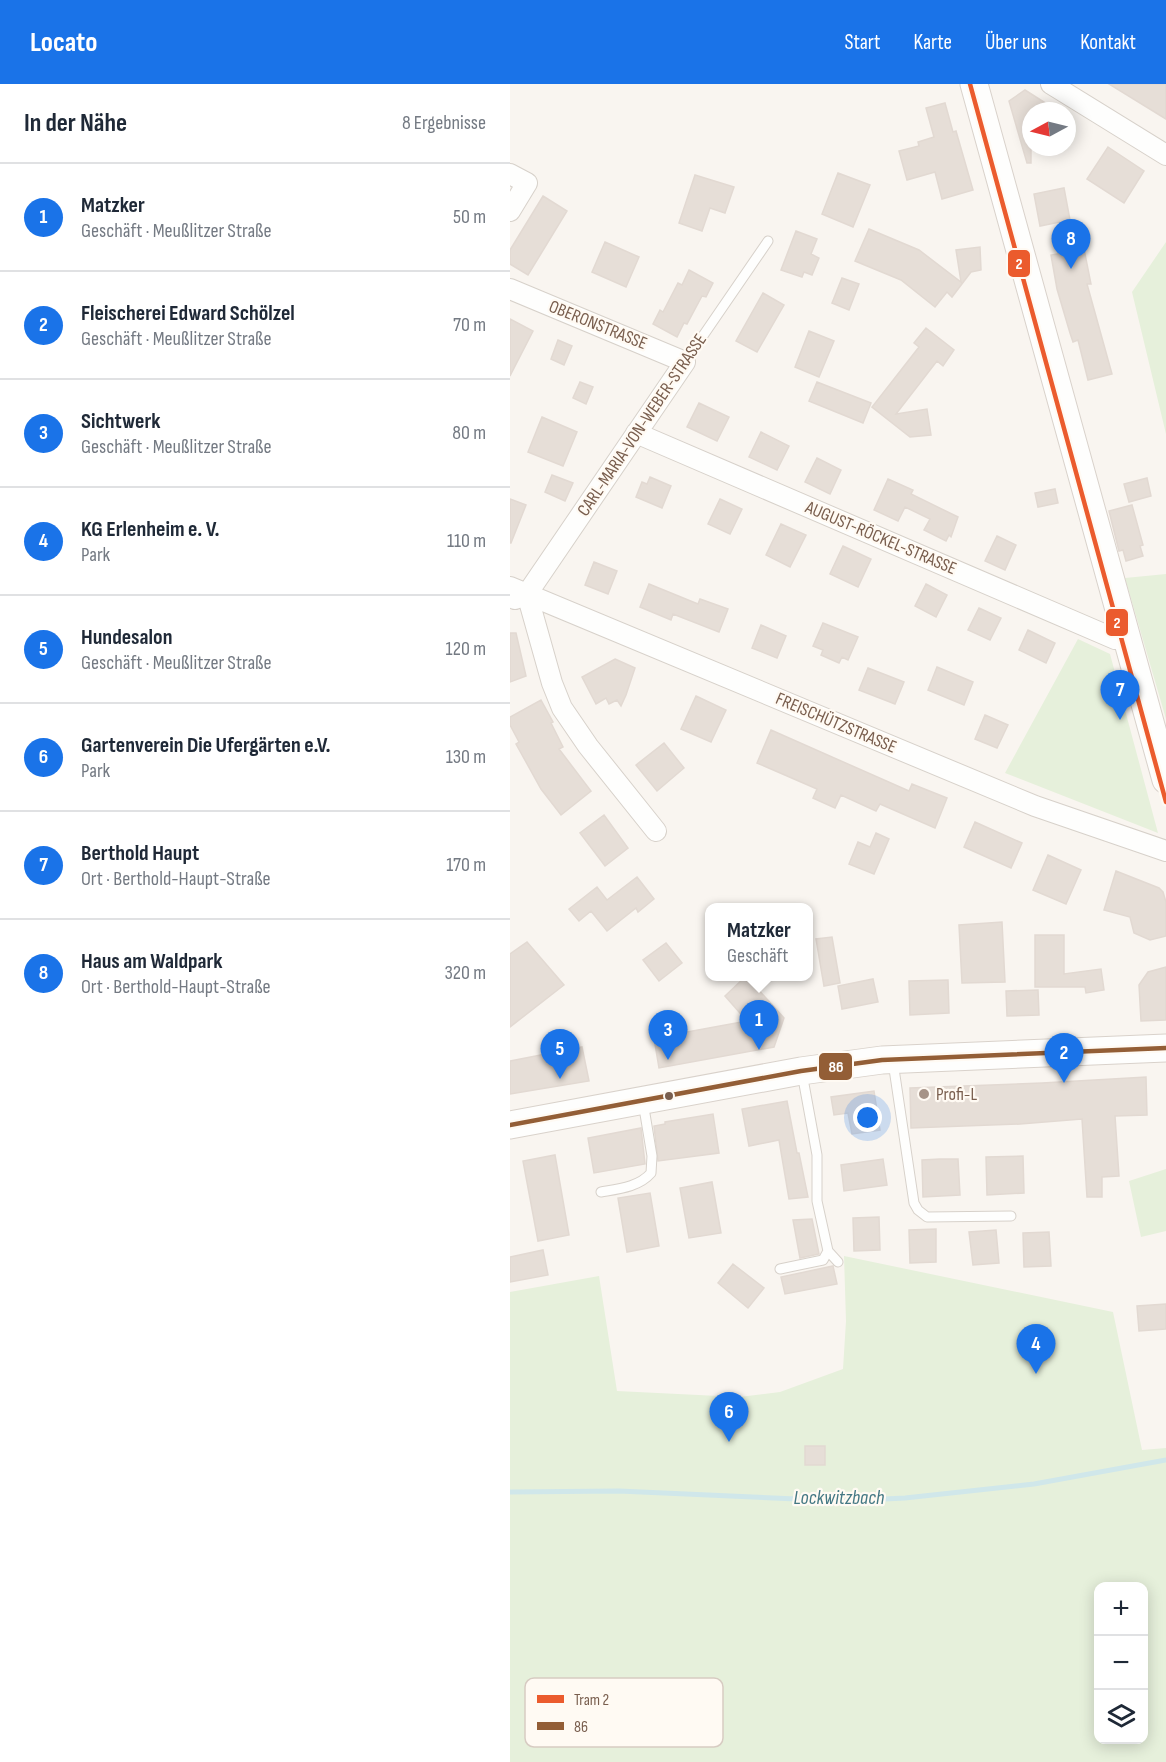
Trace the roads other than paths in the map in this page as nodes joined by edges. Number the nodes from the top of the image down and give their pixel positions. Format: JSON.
{"nodes":[{"id":1,"x":974,"y":84,"type":"edge"},
{"id":2,"x":1051,"y":84,"type":"edge"},
{"id":3,"x":1166,"y":155,"type":"edge"},
{"id":4,"x":510,"y":174,"type":"edge"},
{"id":5,"x":510,"y":211,"type":"edge"},
{"id":6,"x":768,"y":241,"type":"dead end"},
{"id":7,"x":510,"y":289,"type":"edge"},
{"id":8,"x":685,"y":362,"type":"junction"},
{"id":9,"x":636,"y":433,"type":"junction"},
{"id":10,"x":516,"y":594,"type":"edge"},
{"id":11,"x":1127,"y":635,"type":"junction"},
{"id":12,"x":1166,"y":780,"type":"edge"},
{"id":13,"x":656,"y":831,"type":"dead end"},
{"id":14,"x":1166,"y":851,"type":"edge"},
{"id":15,"x":1166,"y":1048,"type":"edge"},
{"id":16,"x":892,"y":1060,"type":"junction"},
{"id":17,"x":801,"y":1071,"type":"junction"},
{"id":18,"x":643,"y":1101,"type":"junction"},
{"id":19,"x":510,"y":1125,"type":"edge"},
{"id":20,"x":601,"y":1192,"type":"dead end"},
{"id":21,"x":1011,"y":1216,"type":"dead end"},
{"id":22,"x":828,"y":1251,"type":"junction"},
{"id":23,"x":838,"y":1262,"type":"dead end"},
{"id":24,"x":780,"y":1269,"type":"dead end"}],
"edges":[{"from":1,"to":11,"type":"street"},
{"from":2,"to":3,"type":"street"},
{"from":4,"to":5,"type":"street"},
{"from":6,"to":8,"type":"lane","name":"CARL-MARIA-VON-WEBER-STRASSE"},
{"from":7,"to":8,"type":"street","name":"OBERONSTRASSE"},
{"from":8,"to":9,"type":"street","name":"CARL-MARIA-VON-WEBER-STRASSE"},
{"from":9,"to":10,"type":"street","name":"CARL-MARIA-VON-WEBER-STRASSE"},
{"from":9,"to":11,"type":"street","name":"AUGUST-RÖCKEL-STRASSE"},
{"from":10,"to":13,"type":"street"},
{"from":10,"to":14,"type":"street","name":"FREISCHÜTZSTRASSE"},
{"from":11,"to":12,"type":"street"},
{"from":15,"to":16,"type":"street"},
{"from":16,"to":17,"type":"street"},
{"from":16,"to":21,"type":"lane"},
{"from":17,"to":18,"type":"street"},
{"from":17,"to":22,"type":"lane"},
{"from":18,"to":19,"type":"street"},
{"from":18,"to":20,"type":"lane"},
{"from":22,"to":23,"type":"lane"},
{"from":22,"to":24,"type":"lane"}]}
